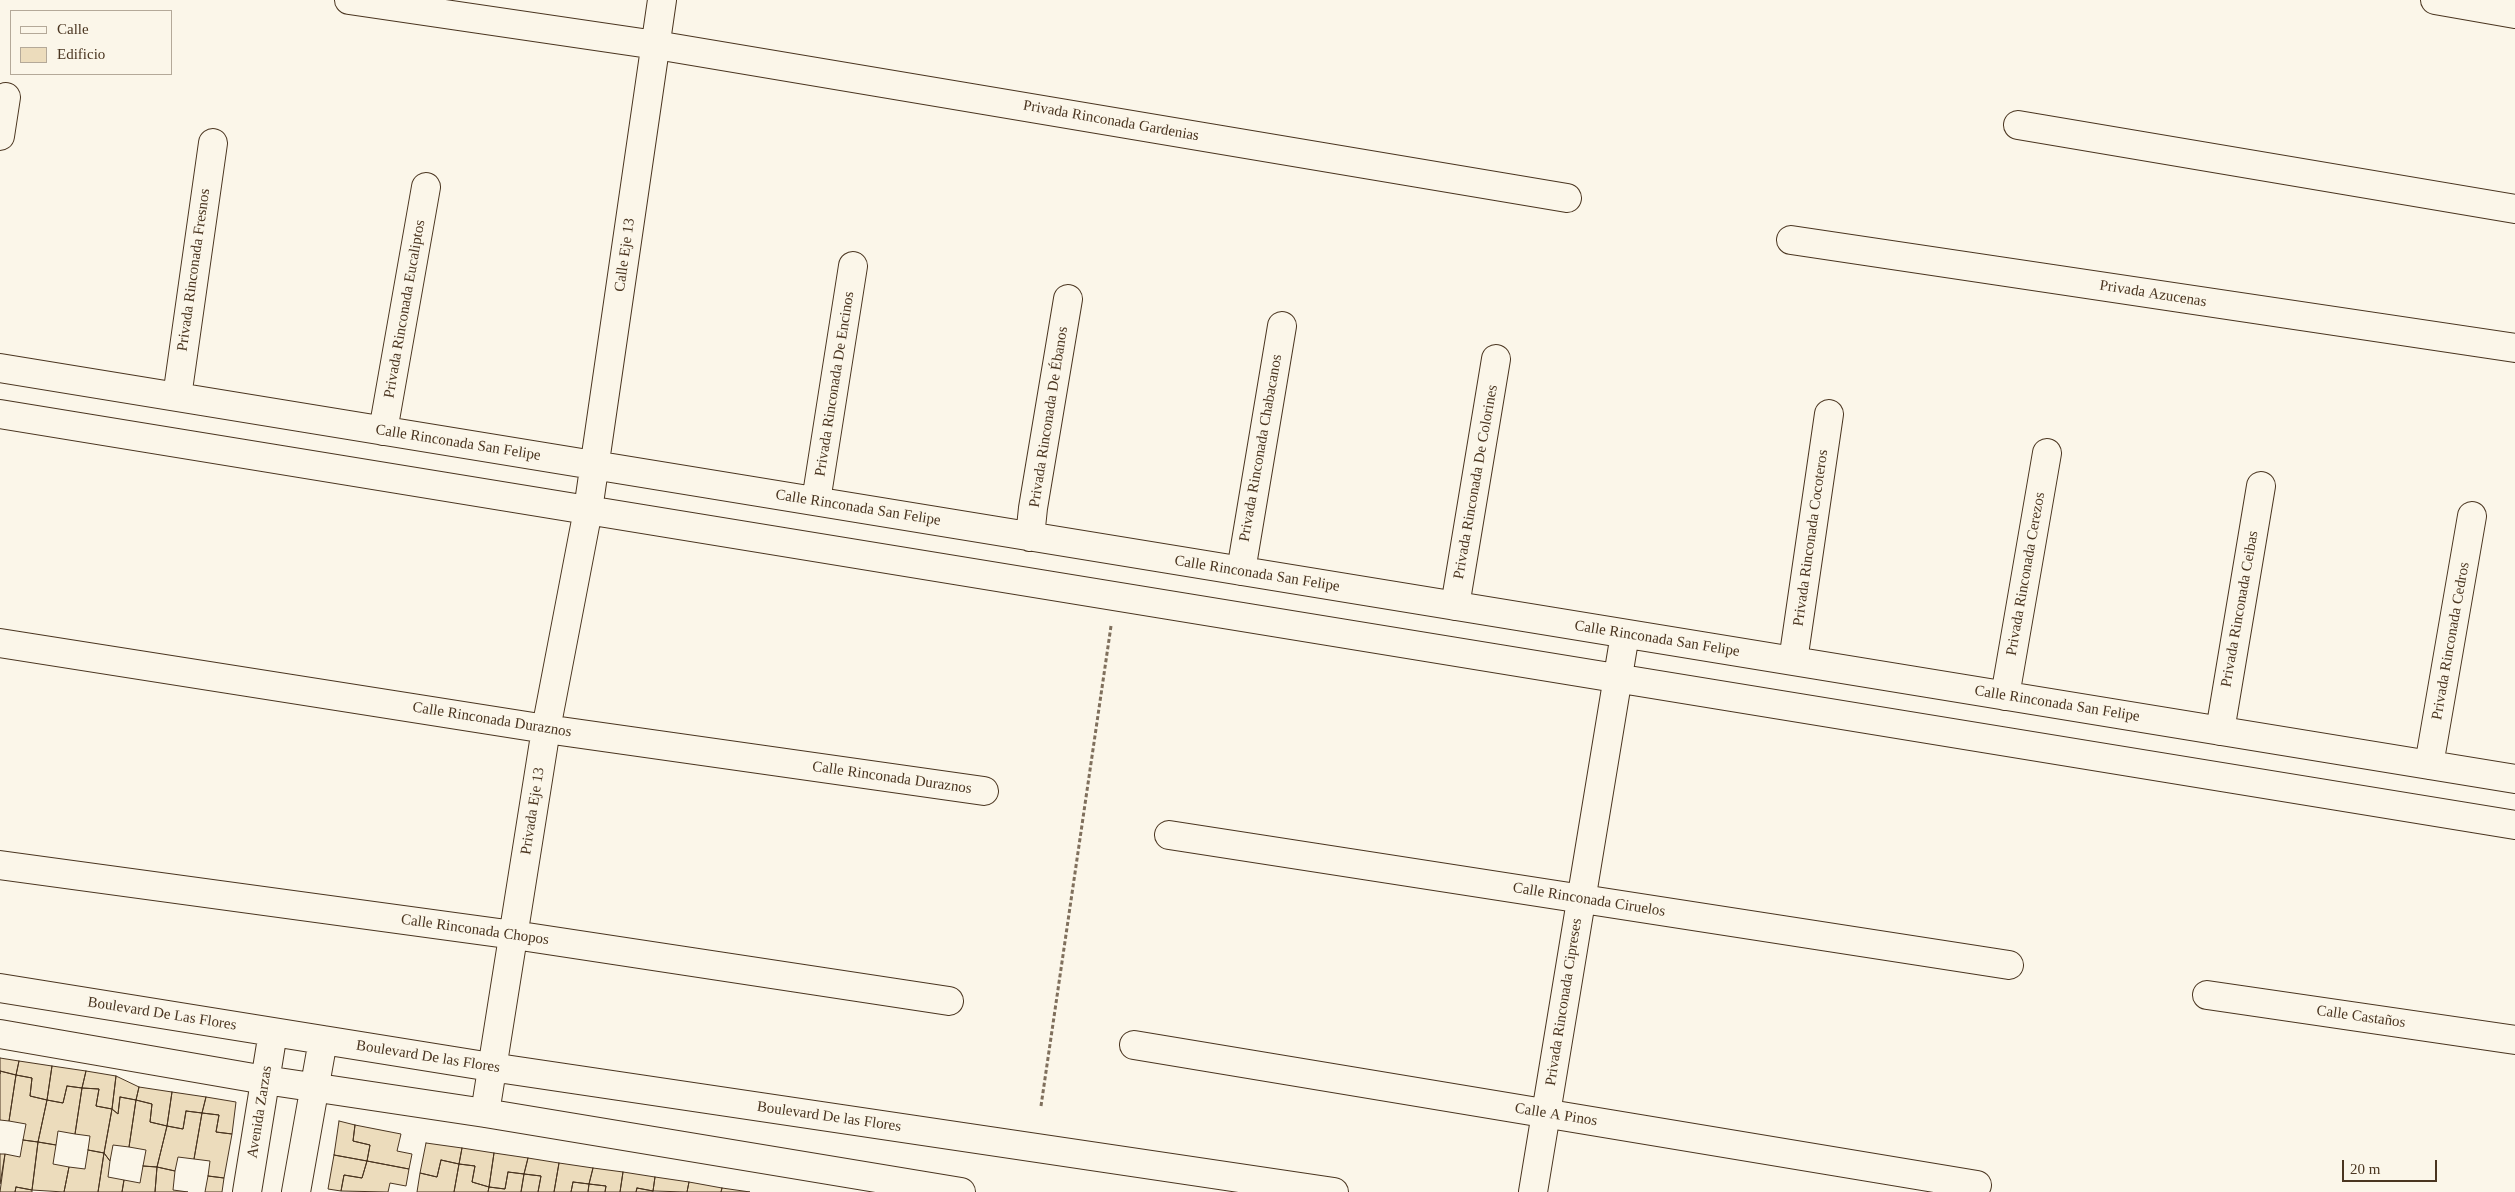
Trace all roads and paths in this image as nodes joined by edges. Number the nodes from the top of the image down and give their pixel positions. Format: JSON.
{"nodes":[{"id":1,"x":349,"y":0,"type":"edge"},
{"id":2,"x":662,"y":0,"type":"edge"},
{"id":3,"x":2435,"y":0,"type":"edge"},
{"id":4,"x":2515,"y":14,"type":"edge"},
{"id":5,"x":656,"y":45,"type":"junction"},
{"id":6,"x":6,"y":97,"type":"dead end"},
{"id":7,"x":2018,"y":125,"type":"dead end"},
{"id":8,"x":0,"y":136,"type":"edge"},
{"id":9,"x":213,"y":143,"type":"dead end"},
{"id":10,"x":426,"y":187,"type":"dead end"},
{"id":11,"x":1567,"y":198,"type":"dead end"},
{"id":12,"x":2515,"y":209,"type":"edge"},
{"id":13,"x":1791,"y":240,"type":"dead end"},
{"id":14,"x":853,"y":266,"type":"dead end"},
{"id":15,"x":1068,"y":298,"type":"dead end"},
{"id":16,"x":1282,"y":326,"type":"dead end"},
{"id":17,"x":2515,"y":348,"type":"edge"},
{"id":18,"x":1496,"y":359,"type":"dead end"},
{"id":19,"x":0,"y":368,"type":"edge"},
{"id":20,"x":176,"y":397,"type":"junction"},
{"id":21,"x":0,"y":414,"type":"edge"},
{"id":22,"x":1829,"y":414,"type":"dead end"},
{"id":23,"x":383,"y":430,"type":"junction"},
{"id":24,"x":2047,"y":453,"type":"dead end"},
{"id":25,"x":595,"y":465,"type":"junction"},
{"id":26,"x":2261,"y":486,"type":"dead end"},
{"id":27,"x":816,"y":501,"type":"junction"},
{"id":28,"x":588,"y":510,"type":"junction"},
{"id":29,"x":2472,"y":516,"type":"dead end"},
{"id":30,"x":1030,"y":537,"type":"junction"},
{"id":31,"x":1241,"y":571,"type":"junction"},
{"id":32,"x":1115,"y":596,"type":"junction"},
{"id":33,"x":1455,"y":606,"type":"junction"},
{"id":34,"x":1625,"y":634,"type":"junction"},
{"id":35,"x":0,"y":642,"type":"edge"},
{"id":36,"x":1793,"y":661,"type":"junction"},
{"id":37,"x":1618,"y":678,"type":"junction"},
{"id":38,"x":2005,"y":696,"type":"junction"},
{"id":39,"x":546,"y":729,"type":"junction"},
{"id":40,"x":2220,"y":731,"type":"junction"},
{"id":41,"x":2429,"y":765,"type":"junction"},
{"id":42,"x":2515,"y":779,"type":"edge"},
{"id":43,"x":984,"y":791,"type":"dead end"},
{"id":44,"x":2515,"y":825,"type":"edge"},
{"id":45,"x":1169,"y":835,"type":"dead end"},
{"id":46,"x":0,"y":865,"type":"edge"},
{"id":47,"x":1581,"y":899,"type":"junction"},
{"id":48,"x":514,"y":935,"type":"junction"},
{"id":49,"x":2009,"y":965,"type":"dead end"},
{"id":50,"x":0,"y":988,"type":"edge"},
{"id":51,"x":2207,"y":995,"type":"dead end"},
{"id":52,"x":949,"y":1001,"type":"dead end"},
{"id":53,"x":273,"y":1032,"type":"junction"},
{"id":54,"x":0,"y":1034,"type":"edge"},
{"id":55,"x":323,"y":1040,"type":"junction"},
{"id":56,"x":2515,"y":1040,"type":"edge"},
{"id":57,"x":1134,"y":1045,"type":"dead end"},
{"id":58,"x":491,"y":1067,"type":"junction"},
{"id":59,"x":265,"y":1080,"type":"junction"},
{"id":60,"x":315,"y":1088,"type":"junction"},
{"id":61,"x":1041,"y":1106,"type":"dead end"},
{"id":62,"x":484,"y":1113,"type":"junction"},
{"id":63,"x":1546,"y":1113,"type":"junction"},
{"id":64,"x":1977,"y":1185,"type":"dead end"},
{"id":65,"x":247,"y":1192,"type":"edge"},
{"id":66,"x":296,"y":1192,"type":"edge"},
{"id":67,"x":961,"y":1192,"type":"edge"},
{"id":68,"x":1334,"y":1192,"type":"edge"},
{"id":69,"x":1533,"y":1192,"type":"edge"}],
"edges":[{"from":1,"to":5,"type":"street","name":"Privada Rinconada Gardenias"},
{"from":2,"to":5,"type":"street","name":"Calle Eje 13"},
{"from":3,"to":4,"type":"street"},
{"from":5,"to":11,"type":"street","name":"Privada Rinconada Gardenias"},
{"from":5,"to":25,"type":"street","name":"Calle Eje 13"},
{"from":6,"to":8,"type":"street"},
{"from":7,"to":12,"type":"street"},
{"from":9,"to":20,"type":"street","name":"Privada Rinconada Fresnos"},
{"from":10,"to":23,"type":"street","name":"Privada Rinconada Eucaliptos"},
{"from":13,"to":17,"type":"street","name":"Privada Azucenas"},
{"from":14,"to":27,"type":"street","name":"Privada Rinconada De Encinos"},
{"from":15,"to":30,"type":"street","name":"Privada Rinconada De Ébanos"},
{"from":16,"to":31,"type":"street","name":"Privada Rinconada Chabacanos"},
{"from":18,"to":33,"type":"street","name":"Privada Rinconada De Colorines"},
{"from":19,"to":20,"type":"street","name":"Calle Rinconada San Felipe"},
{"from":20,"to":23,"type":"street","name":"Calle Rinconada San Felipe"},
{"from":21,"to":28,"type":"street"},
{"from":22,"to":36,"type":"street","name":"Privada Rinconada Cocoteros"},
{"from":23,"to":25,"type":"street","name":"Calle Rinconada San Felipe"},
{"from":24,"to":38,"type":"street","name":"Privada Rinconada Cerezos"},
{"from":25,"to":27,"type":"street","name":"Calle Rinconada San Felipe"},
{"from":25,"to":28,"type":"street","name":"Calle Eje 13"},
{"from":26,"to":40,"type":"street","name":"Privada Rinconada Ceibas"},
{"from":27,"to":30,"type":"street","name":"Calle Rinconada San Felipe"},
{"from":28,"to":32,"type":"street"},
{"from":28,"to":39,"type":"street","name":"Privada Eje 13"},
{"from":29,"to":41,"type":"street","name":"Privada Rinconada Cedros"},
{"from":30,"to":31,"type":"street","name":"Calle Rinconada San Felipe"},
{"from":31,"to":33,"type":"street","name":"Calle Rinconada San Felipe"},
{"from":32,"to":37,"type":"street"},
{"from":32,"to":61,"type":"path"},
{"from":33,"to":34,"type":"street","name":"Calle Rinconada San Felipe"},
{"from":34,"to":36,"type":"street","name":"Calle Rinconada San Felipe"},
{"from":34,"to":37,"type":"street","name":"Privada Rinconada Cipreses"},
{"from":35,"to":39,"type":"street","name":"Calle Rinconada Duraznos"},
{"from":36,"to":38,"type":"street","name":"Calle Rinconada San Felipe"},
{"from":37,"to":44,"type":"street"},
{"from":37,"to":47,"type":"street","name":"Privada Rinconada Cipreses"},
{"from":38,"to":40,"type":"street","name":"Calle Rinconada San Felipe"},
{"from":39,"to":43,"type":"street","name":"Calle Rinconada Duraznos"},
{"from":39,"to":48,"type":"street","name":"Privada Eje 13"},
{"from":40,"to":41,"type":"street","name":"Calle Rinconada San Felipe"},
{"from":41,"to":42,"type":"street","name":"Calle Rinconada San Felipe"},
{"from":45,"to":47,"type":"street","name":"Calle Rinconada Ciruelos"},
{"from":46,"to":48,"type":"street","name":"Calle Rinconada Chopos"},
{"from":47,"to":49,"type":"street","name":"Calle Rinconada Ciruelos"},
{"from":47,"to":63,"type":"street","name":"Privada Rinconada Cipreses"},
{"from":48,"to":52,"type":"street","name":"Calle Rinconada Chopos"},
{"from":48,"to":58,"type":"street","name":"Privada Eje 13"},
{"from":50,"to":53,"type":"street","name":"Boulevard De Las Flores"},
{"from":51,"to":56,"type":"street","name":"Calle Castaños"},
{"from":53,"to":55,"type":"street","name":"Boulevard De Las Flores"},
{"from":53,"to":59,"type":"street","name":"Avenida Zarzas"},
{"from":54,"to":59,"type":"street"},
{"from":55,"to":58,"type":"street","name":"Boulevard De las Flores"},
{"from":55,"to":60,"type":"street"},
{"from":57,"to":63,"type":"street","name":"Calle A Pinos"},
{"from":58,"to":62,"type":"street","name":"Privada Eje 13"},
{"from":58,"to":68,"type":"street","name":"Boulevard De las Flores"},
{"from":59,"to":60,"type":"street"},
{"from":59,"to":65,"type":"street","name":"Avenida Zarzas"},
{"from":60,"to":62,"type":"street"},
{"from":60,"to":66,"type":"street"},
{"from":62,"to":67,"type":"street"},
{"from":63,"to":64,"type":"street","name":"Calle A Pinos"},
{"from":63,"to":69,"type":"street","name":"Privada Rinconada Cipreses"}]}
